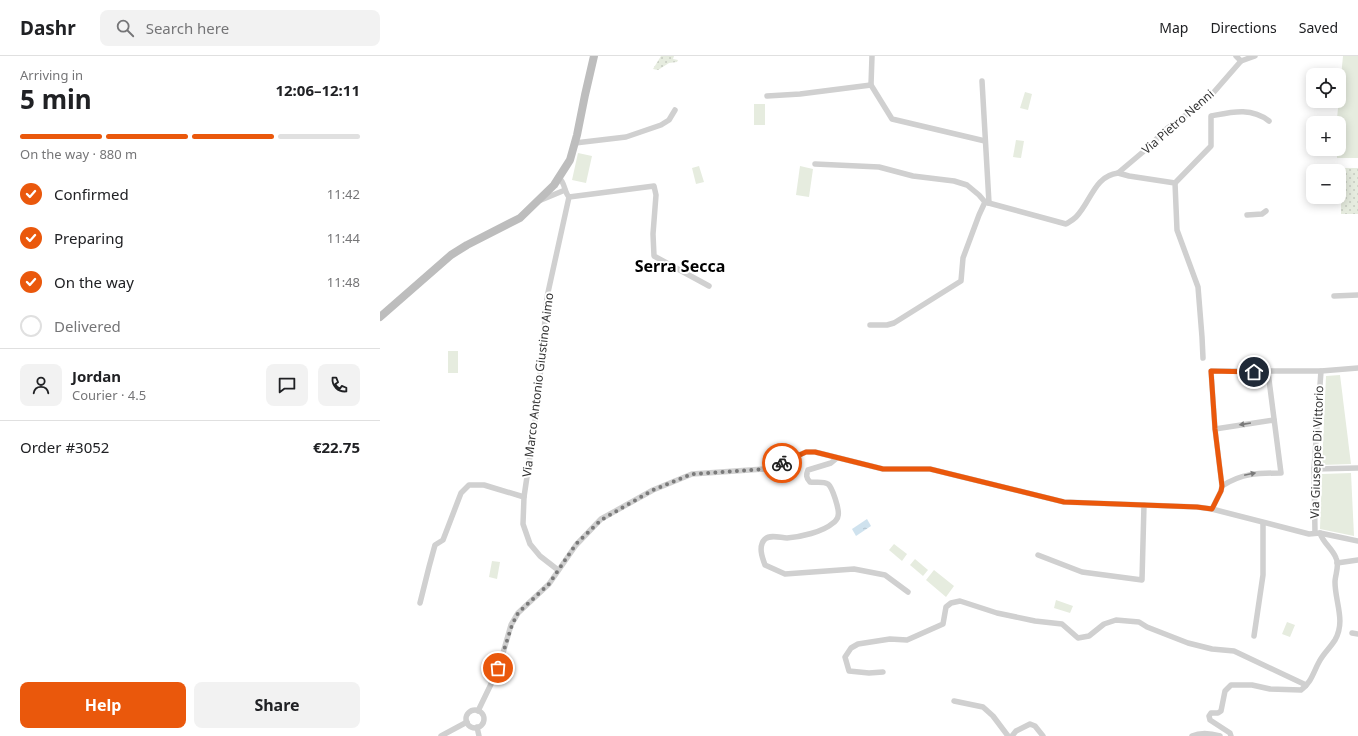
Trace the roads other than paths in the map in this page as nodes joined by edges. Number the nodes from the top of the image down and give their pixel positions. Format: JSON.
{"nodes":[{"id":1,"x":594,"y":56,"type":"edge"},
{"id":2,"x":872,"y":56,"type":"edge"},
{"id":3,"x":1236,"y":56,"type":"edge"},
{"id":4,"x":1255,"y":56,"type":"edge"},
{"id":5,"x":1241,"y":61,"type":"junction"},
{"id":6,"x":982,"y":81,"type":"dead end"},
{"id":7,"x":870,"y":85,"type":"junction"},
{"id":8,"x":767,"y":96,"type":"dead end"},
{"id":9,"x":675,"y":110,"type":"dead end"},
{"id":10,"x":1269,"y":120,"type":"dead end"},
{"id":11,"x":985,"y":142,"type":"junction"},
{"id":12,"x":575,"y":143,"type":"junction"},
{"id":13,"x":815,"y":164,"type":"dead end"},
{"id":14,"x":1118,"y":173,"type":"junction"},
{"id":15,"x":557,"y":182,"type":"junction"},
{"id":16,"x":1175,"y":183,"type":"junction"},
{"id":17,"x":565,"y":190,"type":"junction"},
{"id":18,"x":569,"y":197,"type":"junction"},
{"id":19,"x":538,"y":201,"type":"junction"},
{"id":20,"x":987,"y":203,"type":"junction"},
{"id":21,"x":1266,"y":211,"type":"dead end"},
{"id":22,"x":1247,"y":215,"type":"dead end"},
{"id":23,"x":709,"y":286,"type":"dead end"},
{"id":24,"x":1358,"y":295,"type":"edge"},
{"id":25,"x":1334,"y":296,"type":"dead end"},
{"id":26,"x":382,"y":314,"type":"edge"},
{"id":27,"x":870,"y":325,"type":"dead end"},
{"id":28,"x":1203,"y":358,"type":"dead end"},
{"id":29,"x":1358,"y":368,"type":"edge"},
{"id":30,"x":1268,"y":372,"type":"junction"},
{"id":31,"x":1321,"y":372,"type":"junction"},
{"id":32,"x":1274,"y":420,"type":"junction"},
{"id":33,"x":1215,"y":429,"type":"junction"},
{"id":34,"x":837,"y":458,"type":"junction"},
{"id":35,"x":1358,"y":468,"type":"edge"},
{"id":36,"x":1314,"y":469,"type":"junction"},
{"id":37,"x":1222,"y":486,"type":"junction"},
{"id":38,"x":524,"y":497,"type":"junction"},
{"id":39,"x":1144,"y":505,"type":"junction"},
{"id":40,"x":1212,"y":509,"type":"junction"},
{"id":41,"x":1264,"y":523,"type":"junction"},
{"id":42,"x":1318,"y":533,"type":"junction"},
{"id":43,"x":1358,"y":541,"type":"edge"},
{"id":44,"x":1038,"y":555,"type":"dead end"},
{"id":45,"x":1358,"y":560,"type":"edge"},
{"id":46,"x":1338,"y":562,"type":"junction"},
{"id":47,"x":558,"y":570,"type":"junction"},
{"id":48,"x":908,"y":592,"type":"dead end"},
{"id":49,"x":420,"y":603,"type":"dead end"},
{"id":50,"x":1254,"y":636,"type":"dead end"},
{"id":51,"x":883,"y":672,"type":"dead end"},
{"id":52,"x":1306,"y":685,"type":"junction"},
{"id":53,"x":954,"y":701,"type":"dead end"},
{"id":54,"x":478,"y":711,"type":"junction"},
{"id":55,"x":467,"y":722,"type":"junction"},
{"id":56,"x":477,"y":727,"type":"junction"},
{"id":57,"x":441,"y":736,"type":"edge"},
{"id":58,"x":479,"y":736,"type":"edge"},
{"id":59,"x":1008,"y":736,"type":"edge"},
{"id":60,"x":1012,"y":736,"type":"edge"},
{"id":61,"x":1043,"y":736,"type":"edge"},
{"id":62,"x":1192,"y":736,"type":"edge"},
{"id":63,"x":1220,"y":736,"type":"edge"},
{"id":64,"x":1231,"y":736,"type":"edge"}],
"edges":[{"from":1,"to":12,"type":"main road"},
{"from":2,"to":7,"type":"street"},
{"from":3,"to":5,"type":"street"},
{"from":4,"to":5,"type":"street"},
{"from":5,"to":14,"type":"street","name":"Via Pietro Nenni"},
{"from":6,"to":11,"type":"street"},
{"from":7,"to":8,"type":"street"},
{"from":7,"to":11,"type":"street"},
{"from":9,"to":12,"type":"street"},
{"from":10,"to":16,"type":"street"},
{"from":11,"to":20,"type":"street"},
{"from":12,"to":15,"type":"main road"},
{"from":13,"to":20,"type":"street"},
{"from":14,"to":16,"type":"street"},
{"from":14,"to":20,"type":"street","name":"Via Pietro Nenni"},
{"from":15,"to":17,"type":"street"},
{"from":15,"to":19,"type":"main road"},
{"from":16,"to":28,"type":"street"},
{"from":17,"to":18,"type":"street"},
{"from":17,"to":19,"type":"street"},
{"from":18,"to":23,"type":"street"},
{"from":18,"to":38,"type":"street","name":"Via Marco Antonio Giustino Aimo"},
{"from":19,"to":26,"type":"main road"},
{"from":20,"to":27,"type":"street"},
{"from":21,"to":22,"type":"street"},
{"from":24,"to":25,"type":"street"},
{"from":29,"to":31,"type":"street"},
{"from":30,"to":31,"type":"street"},
{"from":30,"to":32,"type":"street"},
{"from":30,"to":33,"type":"street"},
{"from":31,"to":36,"type":"street","name":"Via Giuseppe Di Vittorio"},
{"from":32,"to":33,"type":"street","one_way":true},
{"from":37,"to":32,"type":"street","one_way":true},
{"from":33,"to":37,"type":"street"},
{"from":34,"to":39,"type":"street"},
{"from":34,"to":47,"type":"street"},
{"from":34,"to":48,"type":"street"},
{"from":35,"to":36,"type":"street"},
{"from":36,"to":42,"type":"street","name":"Via Giuseppe Di Vittorio"},
{"from":37,"to":40,"type":"street"},
{"from":38,"to":47,"type":"street","name":"Via Marco Antonio Giustino Aimo"},
{"from":38,"to":49,"type":"street"},
{"from":39,"to":40,"type":"street"},
{"from":39,"to":44,"type":"street"},
{"from":40,"to":41,"type":"street"},
{"from":41,"to":42,"type":"street"},
{"from":41,"to":50,"type":"street"},
{"from":42,"to":43,"type":"street"},
{"from":42,"to":46,"type":"street"},
{"from":45,"to":46,"type":"street"},
{"from":46,"to":52,"type":"street"},
{"from":47,"to":54,"type":"street"},
{"from":51,"to":52,"type":"street"},
{"from":52,"to":64,"type":"street"},
{"from":53,"to":59,"type":"street"},
{"from":54,"to":55,"type":"street"},
{"from":54,"to":56,"type":"street"},
{"from":55,"to":56,"type":"street"},
{"from":55,"to":57,"type":"street"},
{"from":56,"to":58,"type":"street"},
{"from":60,"to":61,"type":"street"},
{"from":62,"to":63,"type":"street"}]}
